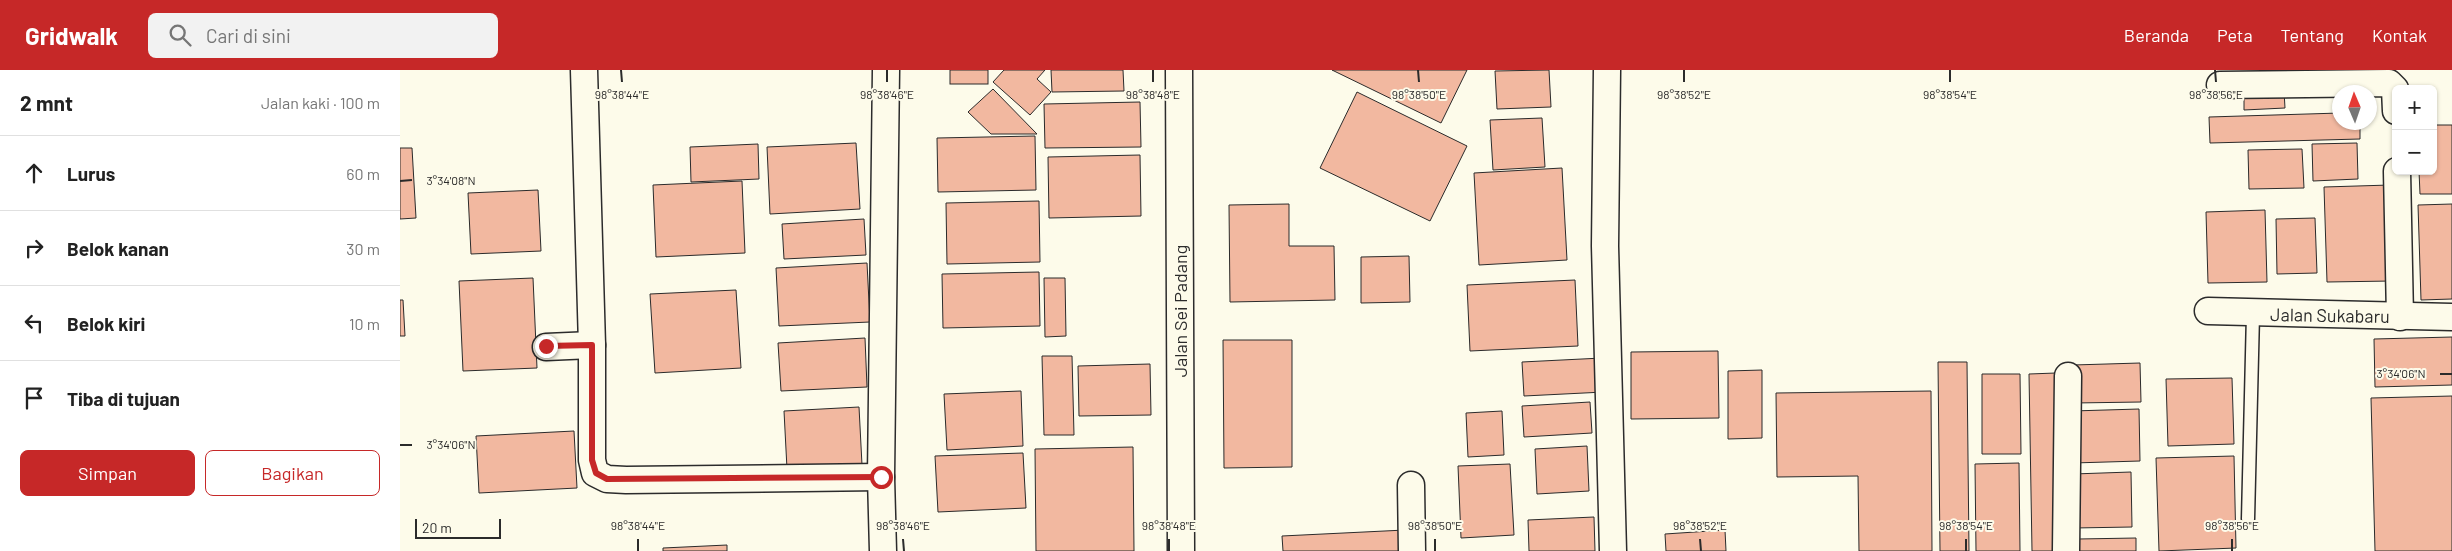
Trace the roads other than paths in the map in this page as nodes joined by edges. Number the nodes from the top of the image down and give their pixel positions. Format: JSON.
{"nodes":[{"id":1,"x":584,"y":70,"type":"edge"},
{"id":2,"x":886,"y":70,"type":"edge"},
{"id":3,"x":1179,"y":70,"type":"edge"},
{"id":4,"x":1607,"y":70,"type":"edge"},
{"id":5,"x":2220,"y":85,"type":"dead end"},
{"id":6,"x":2392,"y":86,"type":"edge"},
{"id":7,"x":2397,"y":175,"type":"edge"},
{"id":8,"x":2208,"y":311,"type":"dead end"},
{"id":9,"x":2254,"y":314,"type":"junction"},
{"id":10,"x":2400,"y":317,"type":"junction"},
{"id":11,"x":2452,"y":317,"type":"edge"},
{"id":12,"x":592,"y":345,"type":"junction"},
{"id":13,"x":546,"y":346,"type":"dead end"},
{"id":14,"x":2068,"y":376,"type":"dead end"},
{"id":15,"x":881,"y":477,"type":"junction"},
{"id":16,"x":1411,"y":485,"type":"dead end"},
{"id":17,"x":2248,"y":519,"type":"dead end"},
{"id":18,"x":883,"y":551,"type":"edge"},
{"id":19,"x":1181,"y":551,"type":"edge"},
{"id":20,"x":1412,"y":551,"type":"edge"},
{"id":21,"x":1613,"y":551,"type":"edge"},
{"id":22,"x":2066,"y":551,"type":"edge"}],
"edges":[{"from":1,"to":12,"type":"street"},
{"from":2,"to":15,"type":"street"},
{"from":3,"to":19,"type":"street","name":"Jalan Sei Padang"},
{"from":4,"to":21,"type":"street"},
{"from":5,"to":6,"type":"street"},
{"from":7,"to":10,"type":"street"},
{"from":8,"to":9,"type":"street","name":"Jalan Sukabaru"},
{"from":9,"to":10,"type":"street","name":"Jalan Sukabaru"},
{"from":9,"to":17,"type":"lane"},
{"from":10,"to":11,"type":"street","name":"Jalan Sukabaru"},
{"from":12,"to":13,"type":"street"},
{"from":12,"to":15,"type":"street"},
{"from":14,"to":22,"type":"street"},
{"from":15,"to":18,"type":"street"},
{"from":16,"to":20,"type":"street"}]}
